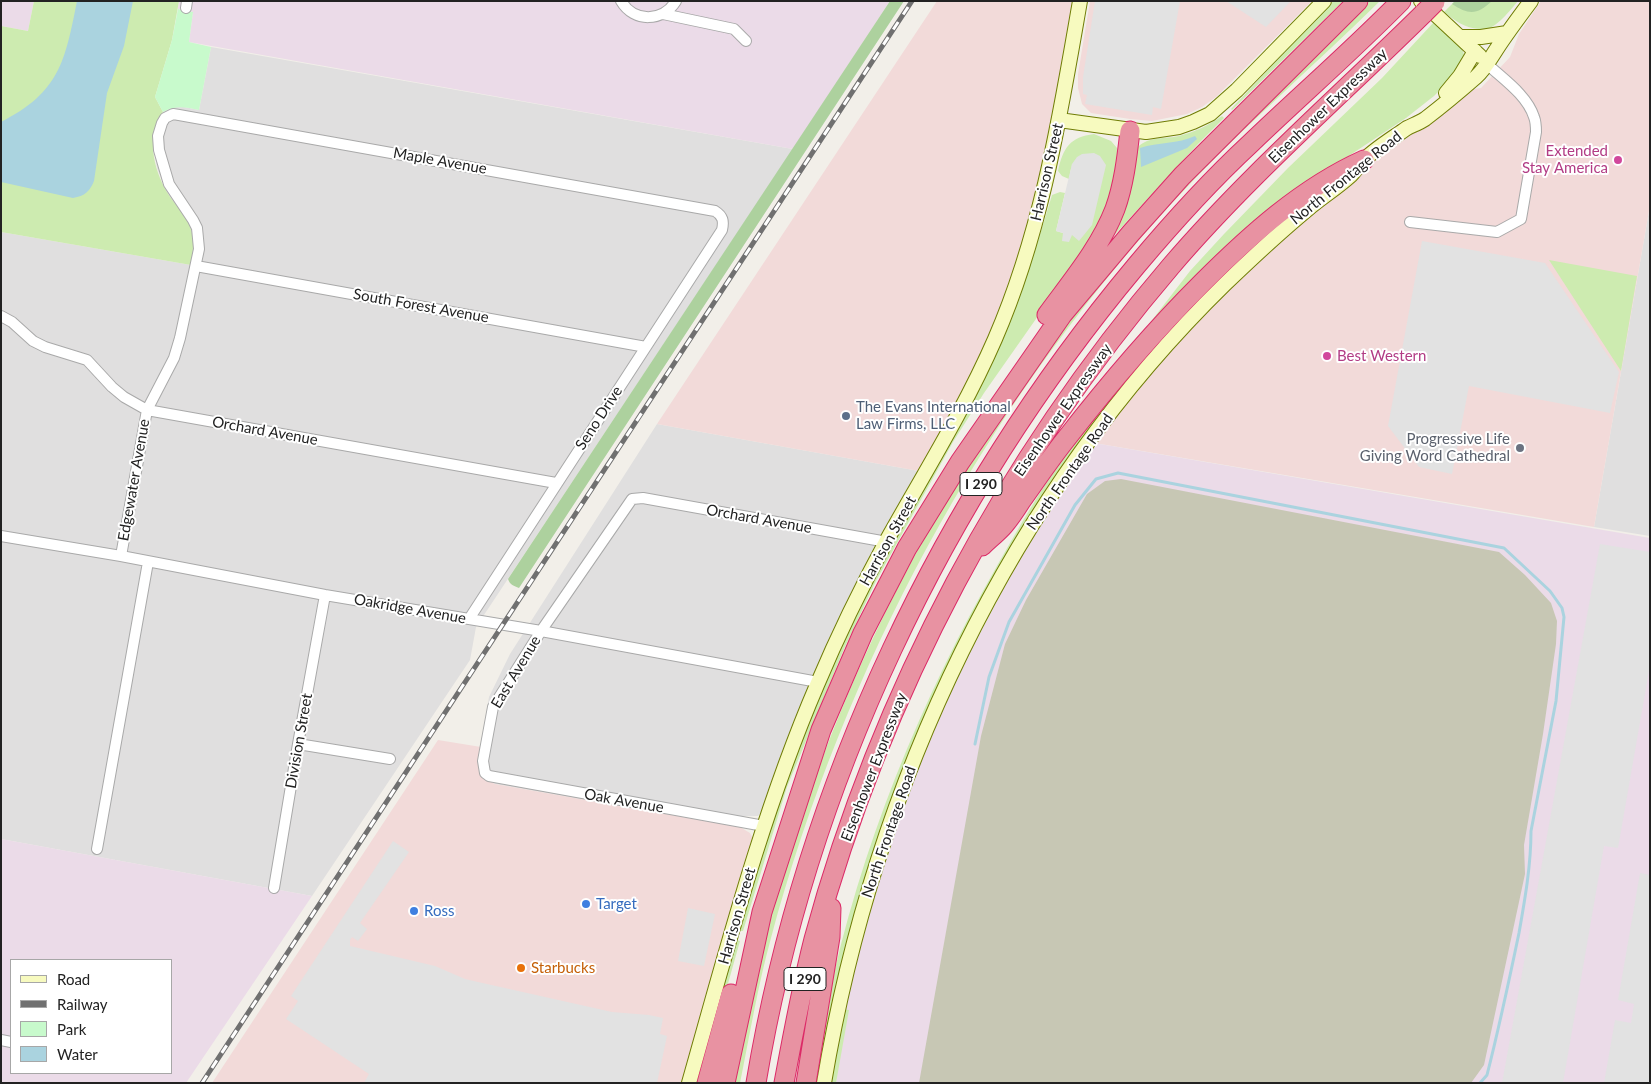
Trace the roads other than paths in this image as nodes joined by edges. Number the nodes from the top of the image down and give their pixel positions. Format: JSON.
{"nodes":[{"id":1,"x":621,"y":1,"type":"edge"},
{"id":2,"x":676,"y":1,"type":"edge"},
{"id":3,"x":1080,"y":1,"type":"edge"},
{"id":4,"x":1324,"y":1,"type":"edge"},
{"id":5,"x":1358,"y":1,"type":"edge"},
{"id":6,"x":1401,"y":1,"type":"edge"},
{"id":7,"x":1531,"y":1,"type":"edge"},
{"id":8,"x":1429,"y":4,"type":"edge"},
{"id":9,"x":664,"y":14,"type":"junction"},
{"id":10,"x":1507,"y":33,"type":"junction"},
{"id":11,"x":1460,"y":37,"type":"junction"},
{"id":12,"x":746,"y":41,"type":"dead end"},
{"id":13,"x":1474,"y":51,"type":"junction"},
{"id":14,"x":1487,"y":64,"type":"junction"},
{"id":15,"x":1059,"y":120,"type":"junction"},
{"id":16,"x":162,"y":123,"type":"joint"},
{"id":17,"x":1411,"y":126,"type":"junction"},
{"id":18,"x":1130,"y":131,"type":"junction"},
{"id":19,"x":1364,"y":160,"type":"junction"},
{"id":20,"x":721,"y":215,"type":"joint"},
{"id":21,"x":1410,"y":222,"type":"dead end"},
{"id":22,"x":196,"y":266,"type":"junction"},
{"id":23,"x":1,"y":316,"type":"edge"},
{"id":24,"x":646,"y":347,"type":"junction"},
{"id":25,"x":147,"y":410,"type":"junction"},
{"id":26,"x":960,"y":462,"type":"junction"},
{"id":27,"x":556,"y":483,"type":"junction"},
{"id":28,"x":632,"y":499,"type":"joint"},
{"id":29,"x":1,"y":536,"type":"edge"},
{"id":30,"x":886,"y":542,"type":"junction"},
{"id":31,"x":120,"y":556,"type":"junction"},
{"id":32,"x":968,"y":559,"type":"junction"},
{"id":33,"x":148,"y":562,"type":"junction"},
{"id":34,"x":324,"y":594,"type":"junction"},
{"id":35,"x":468,"y":619,"type":"junction"},
{"id":36,"x":541,"y":630,"type":"junction"},
{"id":37,"x":818,"y":682,"type":"junction"},
{"id":38,"x":298,"y":744,"type":"junction"},
{"id":39,"x":390,"y":759,"type":"dead end"},
{"id":40,"x":485,"y":774,"type":"joint"},
{"id":41,"x":764,"y":826,"type":"junction"},
{"id":42,"x":97,"y":848,"type":"dead end"},
{"id":43,"x":832,"y":878,"type":"junction"},
{"id":44,"x":274,"y":888,"type":"dead end"},
{"id":45,"x":762,"y":912,"type":"junction"},
{"id":46,"x":689,"y":1083,"type":"edge"},
{"id":47,"x":707,"y":1083,"type":"edge"},
{"id":48,"x":725,"y":1083,"type":"edge"},
{"id":49,"x":756,"y":1083,"type":"edge"},
{"id":50,"x":784,"y":1083,"type":"edge"},
{"id":51,"x":806,"y":1083,"type":"edge"},
{"id":52,"x":824,"y":1083,"type":"edge"}],
"edges":[{"from":1,"to":9,"type":"street"},
{"from":2,"to":9,"type":"street"},
{"from":3,"to":15,"type":"main road","name":"Harrison Street"},
{"from":4,"to":18,"type":"main road"},
{"from":5,"to":26,"type":"highway"},
{"from":6,"to":49,"type":"highway","name":"Eisenhower Expressway","number":"I 290"},
{"from":7,"to":10,"type":"main road","name":"North Frontage Road"},
{"from":8,"to":11,"type":"main road"},
{"from":8,"to":32,"type":"highway","name":"Eisenhower Expressway","number":"I 290"},
{"from":9,"to":12,"type":"street"},
{"from":10,"to":11,"type":"main road"},
{"from":10,"to":14,"type":"main road","name":"North Frontage Road"},
{"from":11,"to":13,"type":"main road"},
{"from":13,"to":14,"type":"main road"},
{"from":13,"to":17,"type":"main road"},
{"from":14,"to":17,"type":"main road","name":"North Frontage Road"},
{"from":14,"to":21,"type":"street"},
{"from":15,"to":18,"type":"main road"},
{"from":15,"to":30,"type":"main road","name":"Harrison Street"},
{"from":16,"to":20,"type":"street","name":"Maple Avenue"},
{"from":16,"to":22,"type":"street","name":"Edgewater Avenue"},
{"from":17,"to":19,"type":"main road","name":"North Frontage Road"},
{"from":18,"to":26,"type":"highway"},
{"from":19,"to":32,"type":"highway"},
{"from":19,"to":52,"type":"main road","name":"North Frontage Road"},
{"from":20,"to":24,"type":"street","name":"Seno Drive"},
{"from":22,"to":24,"type":"street","name":"South Forest Avenue"},
{"from":22,"to":25,"type":"street","name":"Edgewater Avenue"},
{"from":23,"to":25,"type":"street","name":"Orchard Avenue"},
{"from":24,"to":27,"type":"street","name":"Seno Drive"},
{"from":25,"to":27,"type":"street","name":"Orchard Avenue"},
{"from":25,"to":31,"type":"street","name":"Edgewater Avenue"},
{"from":26,"to":45,"type":"highway"},
{"from":27,"to":35,"type":"street","name":"Seno Drive"},
{"from":28,"to":30,"type":"street","name":"Orchard Avenue"},
{"from":28,"to":36,"type":"street","name":"East Avenue"},
{"from":29,"to":31,"type":"street","name":"Oakridge Avenue"},
{"from":30,"to":37,"type":"main road","name":"Harrison Street"},
{"from":31,"to":33,"type":"street","name":"Oakridge Avenue"},
{"from":32,"to":43,"type":"highway","name":"Eisenhower Expressway","number":"I 290"},
{"from":33,"to":34,"type":"street","name":"Oakridge Avenue"},
{"from":33,"to":42,"type":"street"},
{"from":34,"to":35,"type":"street","name":"Oakridge Avenue"},
{"from":34,"to":38,"type":"street","name":"Division Street"},
{"from":35,"to":36,"type":"street","name":"Oakridge Avenue"},
{"from":36,"to":37,"type":"street","name":"Oakridge Avenue"},
{"from":36,"to":40,"type":"street","name":"East Avenue"},
{"from":37,"to":41,"type":"main road","name":"Harrison Street"},
{"from":38,"to":39,"type":"street"},
{"from":38,"to":44,"type":"street","name":"Division Street"},
{"from":40,"to":41,"type":"street","name":"Oak Avenue"},
{"from":41,"to":46,"type":"main road","name":"Harrison Street"},
{"from":43,"to":50,"type":"highway","name":"Eisenhower Expressway","number":"I 290"},
{"from":43,"to":51,"type":"highway"},
{"from":45,"to":47,"type":"highway"},
{"from":45,"to":48,"type":"highway"}]}
